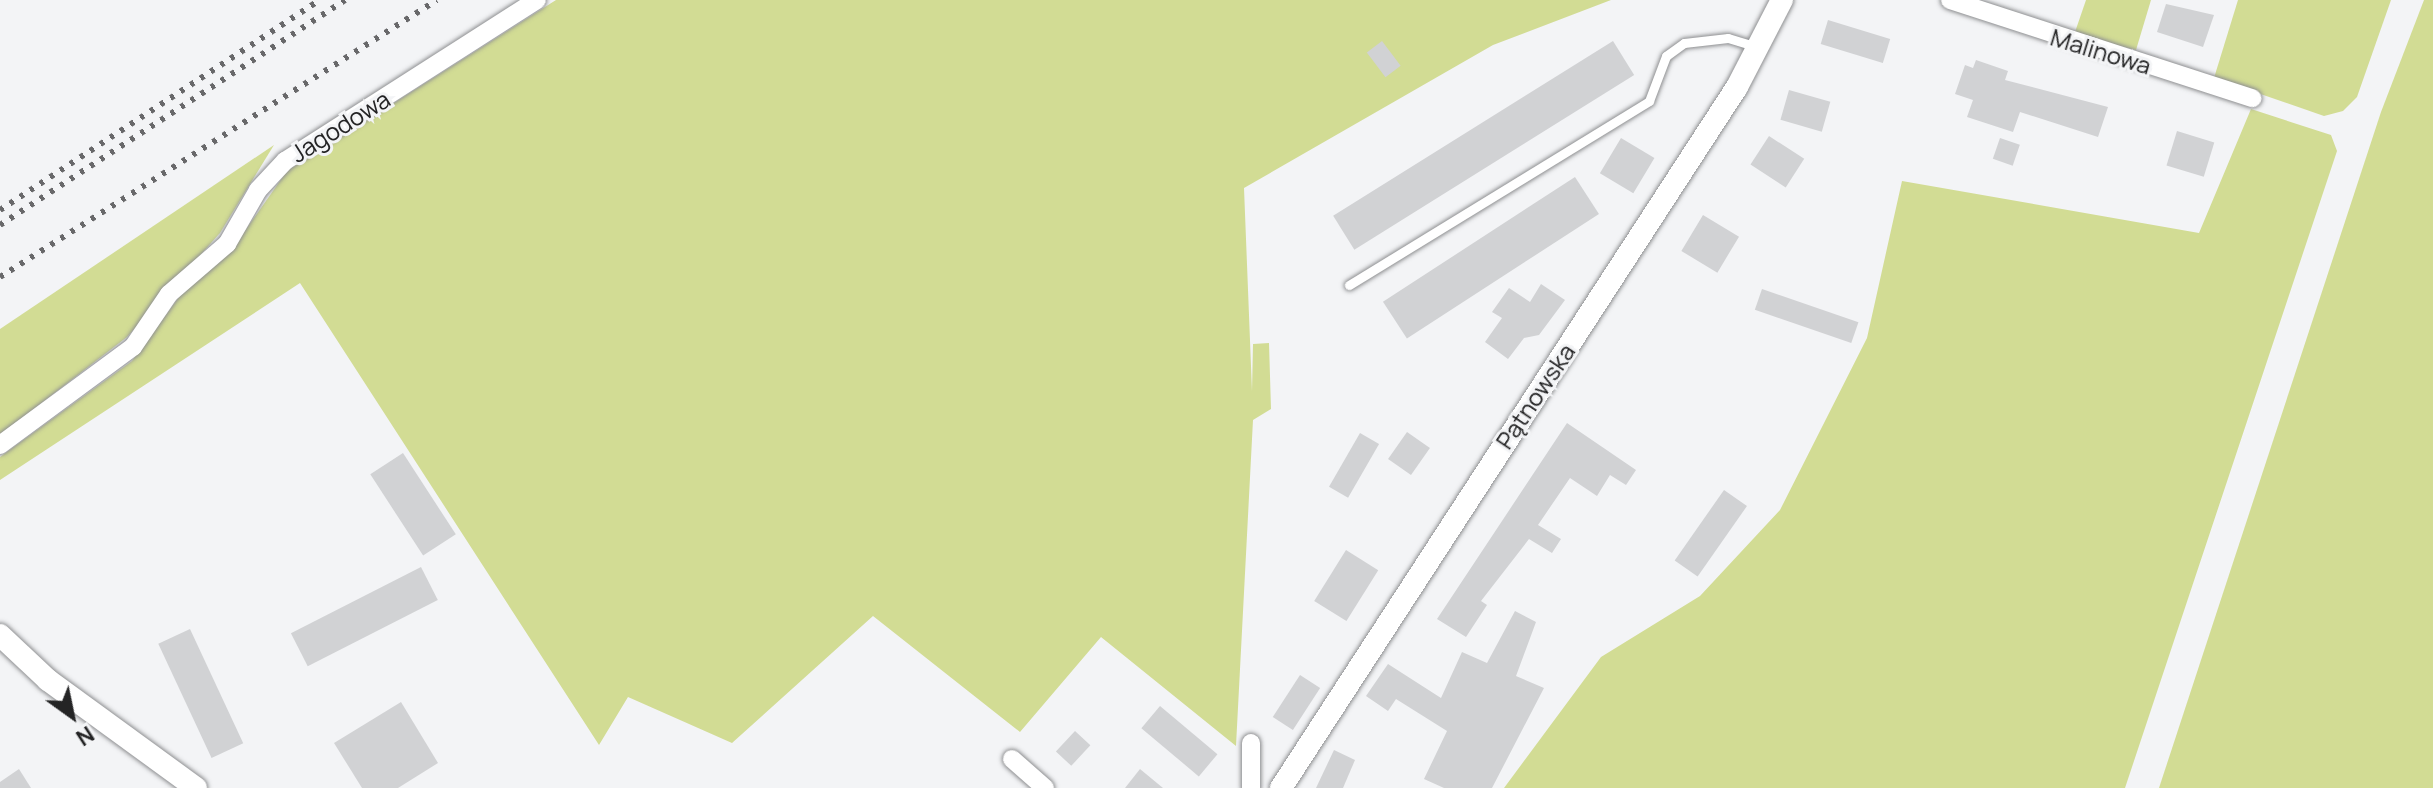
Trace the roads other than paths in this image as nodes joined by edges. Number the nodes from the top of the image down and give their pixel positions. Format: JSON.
{"nodes":[{"id":1,"x":537,"y":0,"type":"edge"},
{"id":2,"x":1782,"y":0,"type":"edge"},
{"id":3,"x":1950,"y":0,"type":"edge"},
{"id":4,"x":1760,"y":48,"type":"junction"},
{"id":5,"x":2252,"y":98,"type":"dead end"},
{"id":6,"x":1349,"y":285,"type":"dead end"},
{"id":7,"x":0,"y":445,"type":"edge"},
{"id":8,"x":0,"y":635,"type":"edge"},
{"id":9,"x":1251,"y":743,"type":"dead end"},
{"id":10,"x":1012,"y":759,"type":"dead end"},
{"id":11,"x":196,"y":788,"type":"edge"},
{"id":12,"x":1045,"y":788,"type":"edge"},
{"id":13,"x":1251,"y":788,"type":"edge"},
{"id":14,"x":1281,"y":788,"type":"edge"}],
"edges":[{"from":1,"to":7,"type":"street","name":"Jagodowa"},
{"from":2,"to":4,"type":"street","name":"Pątnowska"},
{"from":3,"to":5,"type":"street","name":"Malinowa"},
{"from":4,"to":6,"type":"lane"},
{"from":4,"to":14,"type":"street","name":"Pątnowska"},
{"from":8,"to":11,"type":"street"},
{"from":9,"to":13,"type":"street"},
{"from":10,"to":12,"type":"street"}]}
